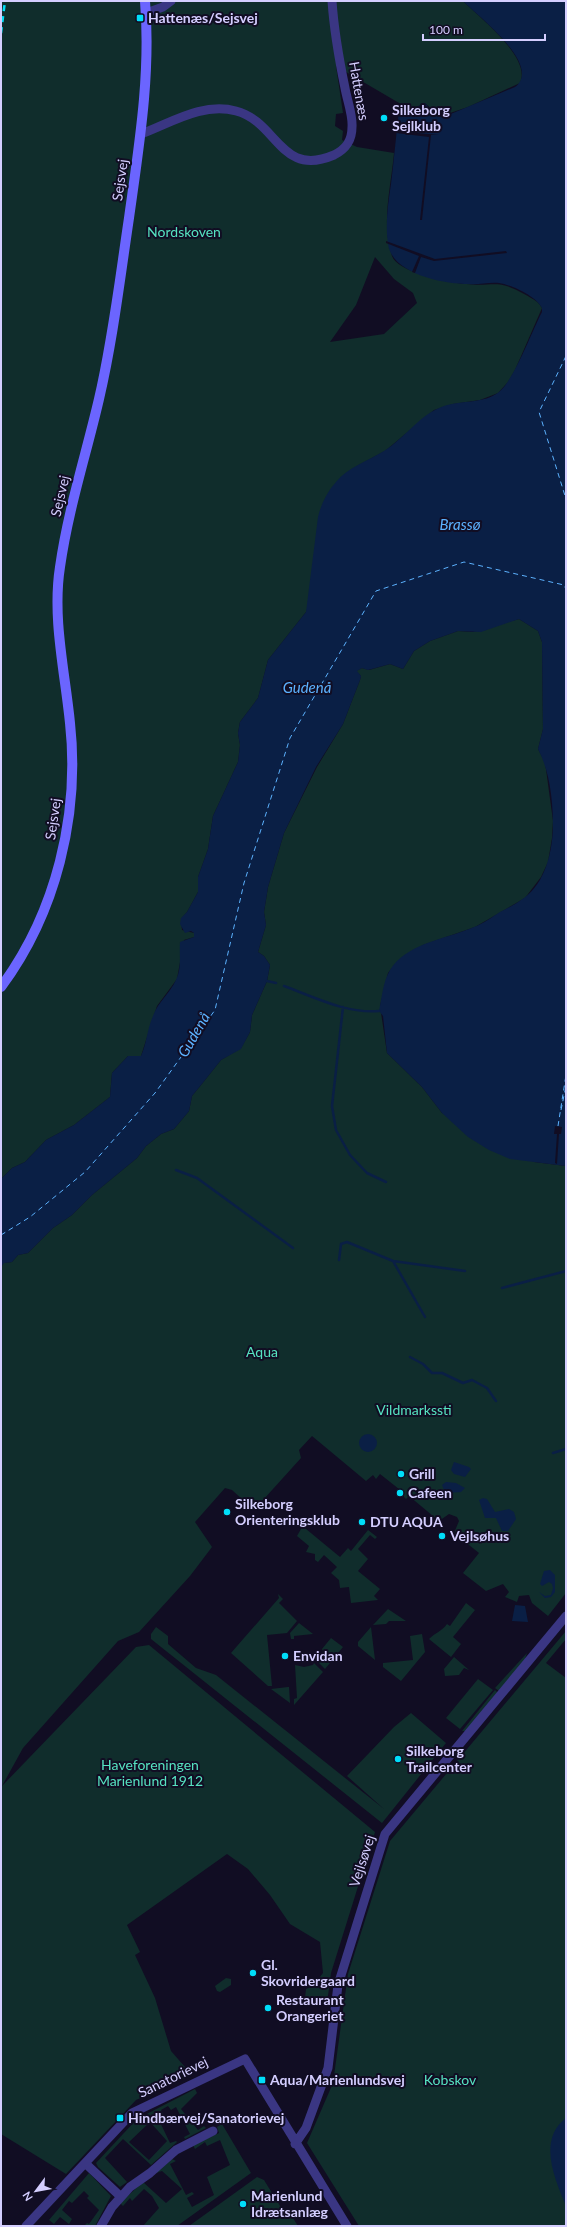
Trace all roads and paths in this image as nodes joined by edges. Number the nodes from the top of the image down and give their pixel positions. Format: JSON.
{"nodes":[{"id":1,"x":145,"y":1,"type":"edge"},
{"id":2,"x":171,"y":1,"type":"edge"},
{"id":3,"x":332,"y":1,"type":"edge"},
{"id":4,"x":146,"y":13,"type":"junction"},
{"id":5,"x":141,"y":134,"type":"junction"},
{"id":6,"x":1,"y":987,"type":"edge"},
{"id":7,"x":566,"y":1616,"type":"edge"},
{"id":8,"x":213,"y":2131,"type":"dead end"},
{"id":9,"x":295,"y":2144,"type":"junction"},
{"id":10,"x":85,"y":2163,"type":"junction"},
{"id":11,"x":120,"y":2196,"type":"junction"},
{"id":12,"x":26,"y":2226,"type":"edge"},
{"id":13,"x":101,"y":2226,"type":"edge"},
{"id":14,"x":347,"y":2226,"type":"edge"}],
"edges":[{"from":1,"to":4,"type":"street","name":"Sejsvej"},
{"from":2,"to":4,"type":"street"},
{"from":3,"to":5,"type":"street","name":"Hattenæs"},
{"from":4,"to":5,"type":"street","name":"Sejsvej"},
{"from":5,"to":6,"type":"street","name":"Sejsvej"},
{"from":7,"to":9,"type":"street","name":"Vejlsøvej"},
{"from":8,"to":11,"type":"street"},
{"from":9,"to":10,"type":"street","name":"Sanatorievej"},
{"from":9,"to":14,"type":"street"},
{"from":10,"to":11,"type":"street"},
{"from":10,"to":12,"type":"street","name":"Sanatorievej"},
{"from":11,"to":13,"type":"street"}]}
